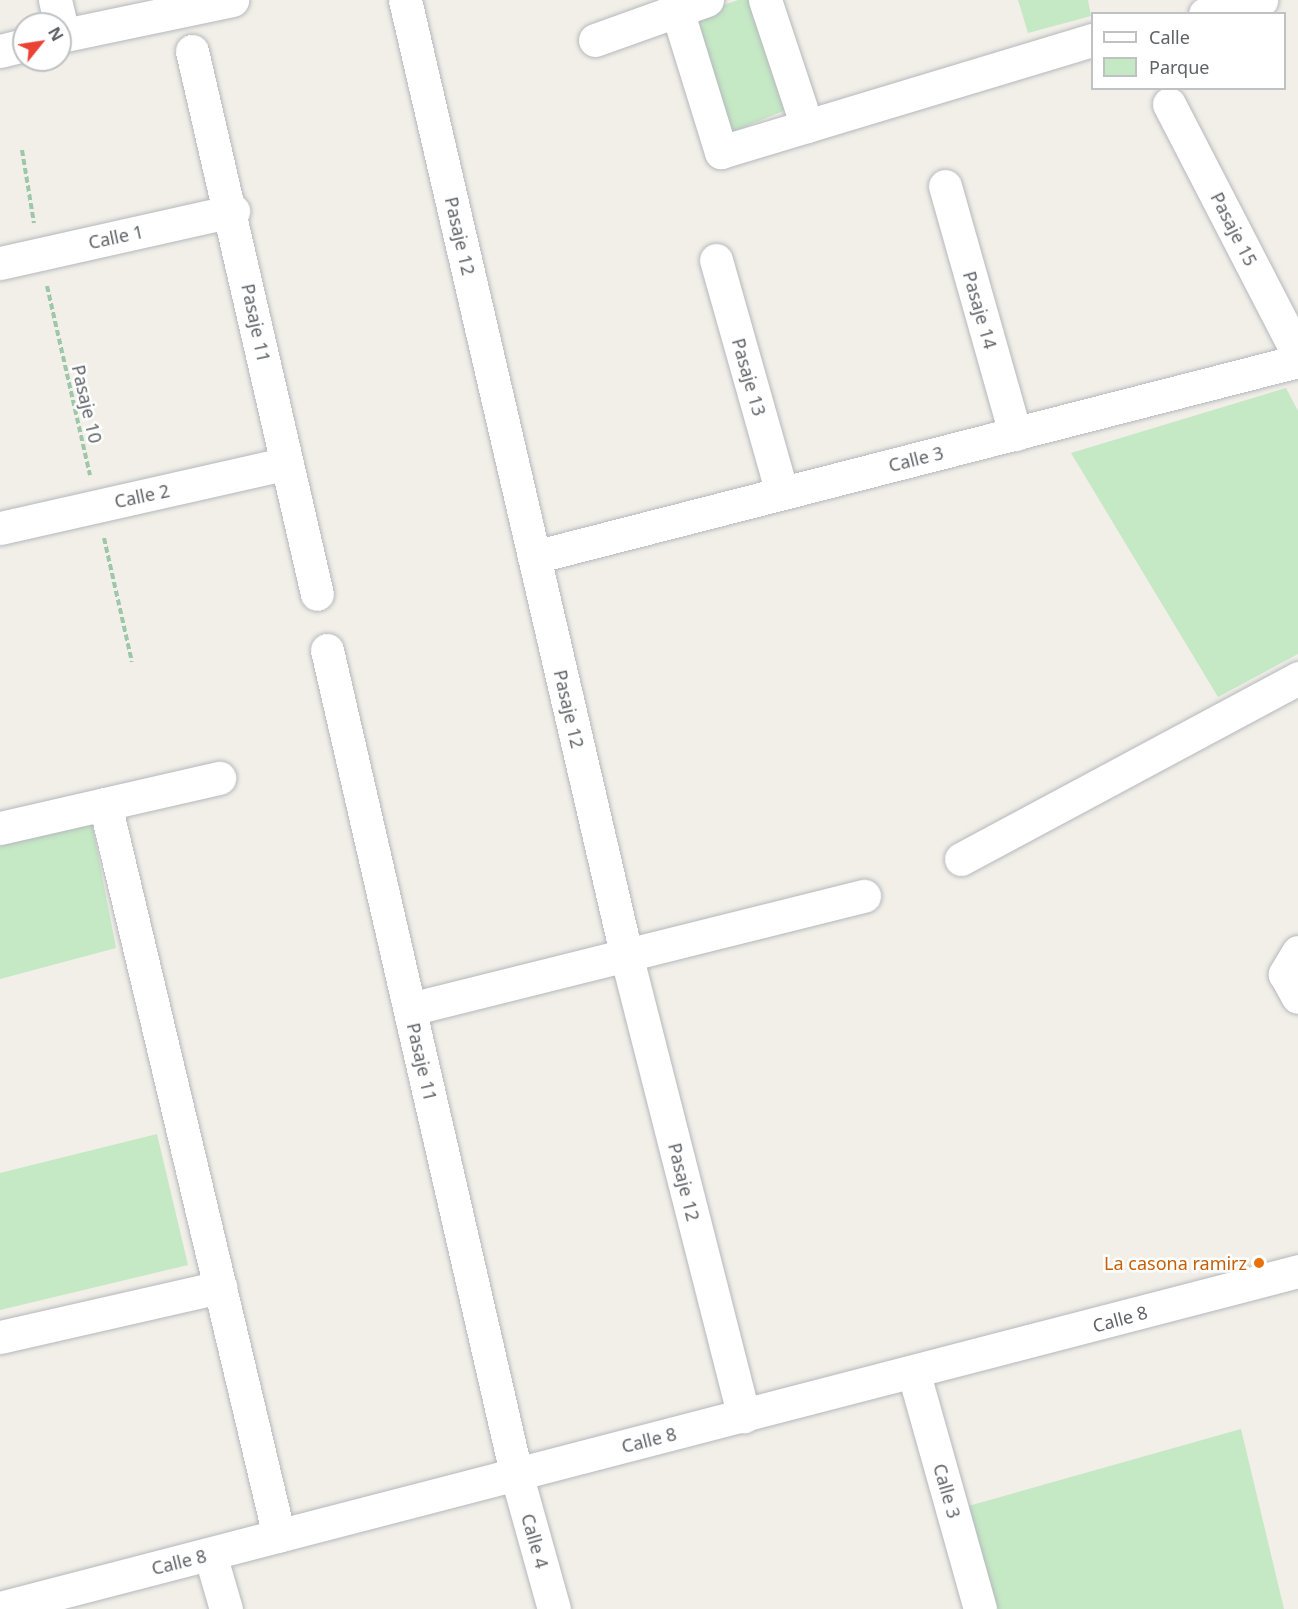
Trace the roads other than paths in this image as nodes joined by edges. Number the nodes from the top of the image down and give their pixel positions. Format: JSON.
{"nodes":[{"id":1,"x":232,"y":0,"type":"edge"},
{"id":2,"x":405,"y":0,"type":"edge"},
{"id":3,"x":765,"y":0,"type":"edge"},
{"id":4,"x":1262,"y":0,"type":"edge"},
{"id":5,"x":692,"y":5,"type":"edge"},
{"id":6,"x":1213,"y":12,"type":"edge"},
{"id":7,"x":72,"y":34,"type":"edge"},
{"id":8,"x":595,"y":40,"type":"dead end"},
{"id":9,"x":1091,"y":40,"type":"edge"},
{"id":10,"x":192,"y":51,"type":"dead end"},
{"id":11,"x":1169,"y":104,"type":"dead end"},
{"id":12,"x":807,"y":126,"type":"junction"},
{"id":13,"x":945,"y":186,"type":"dead end"},
{"id":14,"x":233,"y":211,"type":"junction"},
{"id":15,"x":716,"y":260,"type":"dead end"},
{"id":16,"x":0,"y":263,"type":"edge"},
{"id":17,"x":1298,"y":354,"type":"edge"},
{"id":18,"x":1298,"y":361,"type":"edge"},
{"id":19,"x":1015,"y":434,"type":"junction"},
{"id":20,"x":285,"y":464,"type":"junction"},
{"id":21,"x":782,"y":493,"type":"junction"},
{"id":22,"x":0,"y":528,"type":"edge"},
{"id":23,"x":534,"y":556,"type":"junction"},
{"id":24,"x":317,"y":594,"type":"dead end"},
{"id":25,"x":327,"y":650,"type":"dead end"},
{"id":26,"x":1298,"y":678,"type":"edge"},
{"id":27,"x":219,"y":778,"type":"dead end"},
{"id":28,"x":105,"y":804,"type":"junction"},
{"id":29,"x":0,"y":828,"type":"edge"},
{"id":30,"x":961,"y":859,"type":"dead end"},
{"id":31,"x":864,"y":896,"type":"dead end"},
{"id":32,"x":1298,"y":952,"type":"edge"},
{"id":33,"x":627,"y":958,"type":"junction"},
{"id":34,"x":1298,"y":997,"type":"edge"},
{"id":35,"x":410,"y":1010,"type":"junction"},
{"id":36,"x":1298,"y":1271,"type":"edge"},
{"id":37,"x":220,"y":1287,"type":"junction"},
{"id":38,"x":0,"y":1337,"type":"edge"},
{"id":39,"x":914,"y":1374,"type":"junction"},
{"id":40,"x":744,"y":1416,"type":"junction"},
{"id":41,"x":516,"y":1473,"type":"junction"},
{"id":42,"x":279,"y":1536,"type":"junction"},
{"id":43,"x":210,"y":1554,"type":"junction"},
{"id":44,"x":0,"y":1608,"type":"edge"},
{"id":45,"x":226,"y":1609,"type":"edge"},
{"id":46,"x":554,"y":1609,"type":"edge"},
{"id":47,"x":980,"y":1609,"type":"edge"}],
"edges":[{"from":1,"to":7,"type":"street"},
{"from":2,"to":23,"type":"street","name":"Pasaje 12"},
{"from":3,"to":12,"type":"street"},
{"from":4,"to":6,"type":"street"},
{"from":5,"to":8,"type":"street"},
{"from":5,"to":12,"type":"street"},
{"from":9,"to":12,"type":"street"},
{"from":10,"to":14,"type":"street","name":"Pasaje 11"},
{"from":11,"to":17,"type":"street","name":"Pasaje 15"},
{"from":13,"to":19,"type":"street","name":"Pasaje 14"},
{"from":14,"to":16,"type":"street","name":"Calle 1"},
{"from":14,"to":20,"type":"street","name":"Pasaje 11"},
{"from":15,"to":21,"type":"street","name":"Pasaje 13"},
{"from":18,"to":19,"type":"street","name":"Calle 3"},
{"from":19,"to":21,"type":"street","name":"Calle 3"},
{"from":20,"to":22,"type":"street","name":"Calle 2"},
{"from":20,"to":24,"type":"street","name":"Pasaje 11"},
{"from":21,"to":23,"type":"street","name":"Calle 3"},
{"from":23,"to":33,"type":"street","name":"Pasaje 12"},
{"from":25,"to":35,"type":"street","name":"Pasaje 11"},
{"from":26,"to":30,"type":"street"},
{"from":27,"to":28,"type":"street"},
{"from":28,"to":29,"type":"street"},
{"from":28,"to":37,"type":"street"},
{"from":31,"to":33,"type":"street"},
{"from":32,"to":34,"type":"street"},
{"from":33,"to":35,"type":"street"},
{"from":33,"to":40,"type":"street","name":"Pasaje 12"},
{"from":35,"to":41,"type":"street","name":"Pasaje 11"},
{"from":36,"to":39,"type":"street","name":"Calle 8"},
{"from":37,"to":38,"type":"street"},
{"from":37,"to":42,"type":"street"},
{"from":39,"to":40,"type":"street","name":"Calle 8"},
{"from":39,"to":47,"type":"street","name":"Calle 3"},
{"from":40,"to":41,"type":"street","name":"Calle 8"},
{"from":41,"to":42,"type":"street","name":"Calle 8"},
{"from":41,"to":46,"type":"street","name":"Calle 4"},
{"from":42,"to":43,"type":"street","name":"Calle 8"},
{"from":43,"to":44,"type":"street","name":"Calle 8"},
{"from":43,"to":45,"type":"street"}]}
